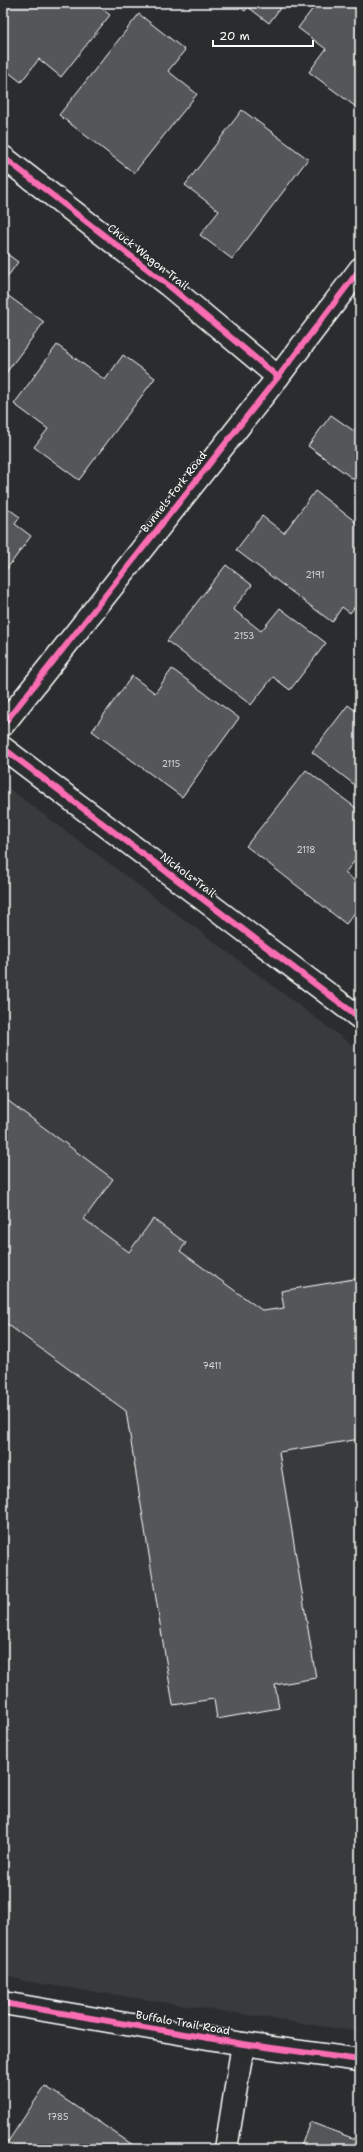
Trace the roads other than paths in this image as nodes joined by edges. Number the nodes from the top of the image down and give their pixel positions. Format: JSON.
{"nodes":[{"id":1,"x":3,"y":157,"type":"edge"},
{"id":2,"x":360,"y":269,"type":"edge"},
{"id":3,"x":278,"y":377,"type":"junction"},
{"id":4,"x":3,"y":725,"type":"edge"},
{"id":5,"x":3,"y":748,"type":"edge"},
{"id":6,"x":359,"y":1015,"type":"edge"},
{"id":7,"x":3,"y":2003,"type":"edge"},
{"id":8,"x":243,"y":2044,"type":"junction"},
{"id":9,"x":360,"y":2060,"type":"edge"},
{"id":10,"x":226,"y":2149,"type":"edge"}],
"edges":[{"from":1,"to":3,"type":"street","name":"Chuck Wagon Trail"},
{"from":2,"to":3,"type":"street","name":"Bunnels Fork Road"},
{"from":3,"to":4,"type":"street","name":"Bunnels Fork Road"},
{"from":5,"to":6,"type":"street","name":"Nichols Trail"},
{"from":7,"to":8,"type":"street","name":"Buffalo Trail Road"},
{"from":8,"to":9,"type":"street","name":"Buffalo Trail Road"},
{"from":8,"to":10,"type":"street"}]}
